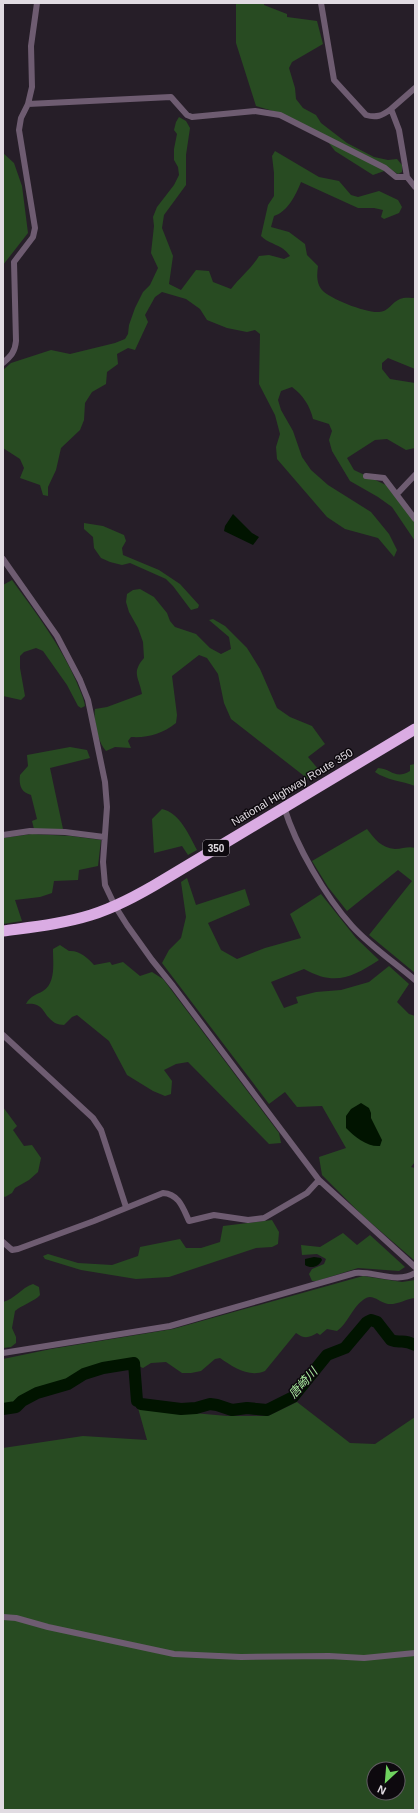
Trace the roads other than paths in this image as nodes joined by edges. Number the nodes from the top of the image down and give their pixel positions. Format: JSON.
{"nodes":[{"id":1,"x":37,"y":3,"type":"edge"},
{"id":2,"x":321,"y":3,"type":"edge"},
{"id":3,"x":415,"y":88,"type":"edge"},
{"id":4,"x":28,"y":104,"type":"junction"},
{"id":5,"x":391,"y":109,"type":"junction"},
{"id":6,"x":407,"y":177,"type":"junction"},
{"id":7,"x":415,"y":187,"type":"edge"},
{"id":8,"x":3,"y":363,"type":"edge"},
{"id":9,"x":415,"y":475,"type":"edge"},
{"id":10,"x":366,"y":476,"type":"dead end"},
{"id":11,"x":397,"y":494,"type":"junction"},
{"id":12,"x":415,"y":508,"type":"edge"},
{"id":13,"x":410,"y":513,"type":"junction"},
{"id":14,"x":415,"y":519,"type":"edge"},
{"id":15,"x":3,"y":559,"type":"edge"},
{"id":16,"x":415,"y":729,"type":"edge"},
{"id":17,"x":284,"y":807,"type":"junction"},
{"id":18,"x":3,"y":835,"type":"edge"},
{"id":19,"x":104,"y":837,"type":"junction"},
{"id":20,"x":114,"y":906,"type":"junction"},
{"id":21,"x":3,"y":931,"type":"edge"},
{"id":22,"x":415,"y":980,"type":"edge"},
{"id":23,"x":3,"y":1035,"type":"edge"},
{"id":24,"x":319,"y":1180,"type":"junction"},
{"id":25,"x":126,"y":1207,"type":"junction"},
{"id":26,"x":3,"y":1242,"type":"edge"},
{"id":27,"x":415,"y":1267,"type":"edge"},
{"id":28,"x":415,"y":1273,"type":"edge"},
{"id":29,"x":3,"y":1353,"type":"edge"},
{"id":30,"x":3,"y":1617,"type":"edge"},
{"id":31,"x":415,"y":1653,"type":"edge"}],
"edges":[{"from":1,"to":4,"type":"street"},
{"from":2,"to":5,"type":"street"},
{"from":3,"to":5,"type":"street"},
{"from":4,"to":6,"type":"street"},
{"from":4,"to":8,"type":"street"},
{"from":5,"to":6,"type":"street"},
{"from":6,"to":7,"type":"street"},
{"from":9,"to":11,"type":"street"},
{"from":10,"to":11,"type":"street"},
{"from":11,"to":13,"type":"street"},
{"from":12,"to":13,"type":"street"},
{"from":13,"to":14,"type":"street"},
{"from":15,"to":19,"type":"street"},
{"from":16,"to":17,"type":"highway","name":"National Highway Route 350","number":"350"},
{"from":17,"to":20,"type":"highway","name":"National Highway Route 350","number":"350"},
{"from":17,"to":22,"type":"street"},
{"from":18,"to":19,"type":"street"},
{"from":19,"to":20,"type":"street"},
{"from":20,"to":21,"type":"highway","name":"National Highway Route 350","number":"350"},
{"from":20,"to":24,"type":"street"},
{"from":23,"to":25,"type":"street"},
{"from":24,"to":25,"type":"street"},
{"from":24,"to":27,"type":"street"},
{"from":25,"to":26,"type":"street"},
{"from":28,"to":29,"type":"street"},
{"from":30,"to":31,"type":"street"}]}
